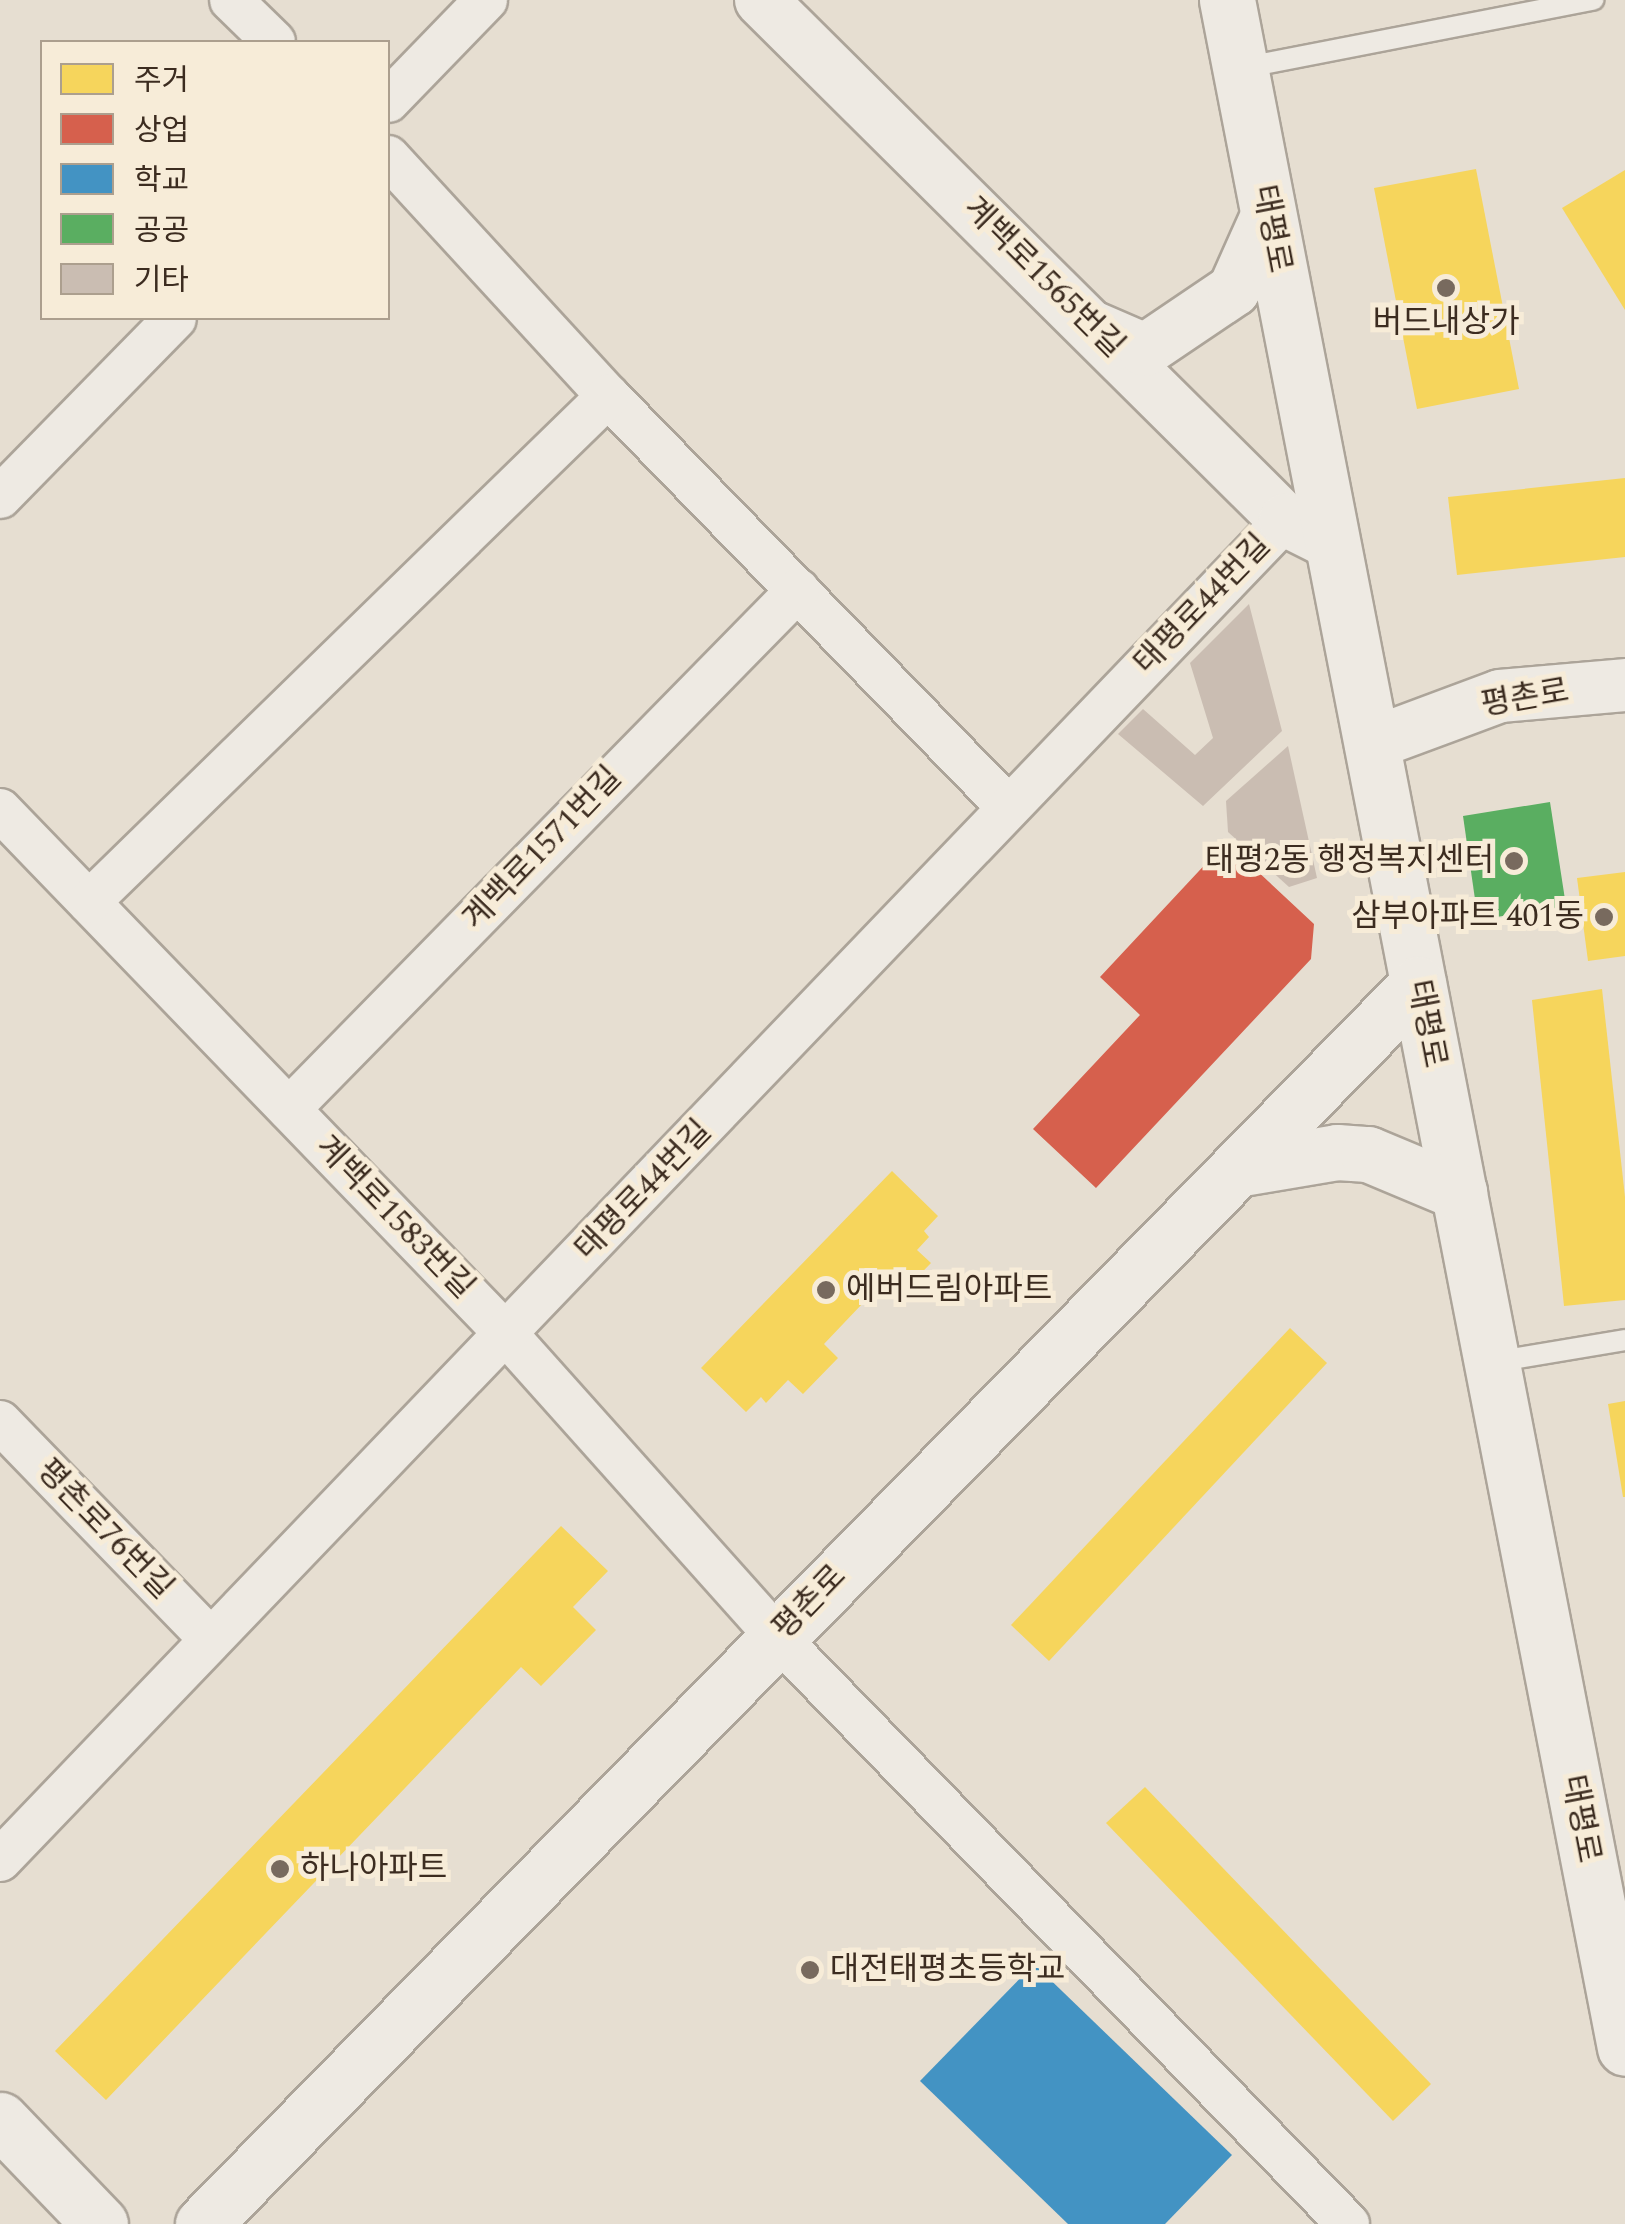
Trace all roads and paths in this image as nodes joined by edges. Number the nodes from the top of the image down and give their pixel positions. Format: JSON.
{"nodes":[{"id":1,"x":231,"y":0,"type":"edge"},
{"id":2,"x":486,"y":0,"type":"edge"},
{"id":3,"x":761,"y":0,"type":"edge"},
{"id":4,"x":1227,"y":0,"type":"edge"},
{"id":5,"x":1593,"y":0,"type":"edge"},
{"id":6,"x":272,"y":40,"type":"edge"},
{"id":7,"x":1240,"y":68,"type":"junction"},
{"id":8,"x":390,"y":99,"type":"edge"},
{"id":9,"x":390,"y":159,"type":"edge"},
{"id":10,"x":1268,"y":214,"type":"junction"},
{"id":11,"x":174,"y":320,"type":"edge"},
{"id":12,"x":1094,"y":328,"type":"junction"},
{"id":13,"x":608,"y":396,"type":"junction"},
{"id":14,"x":0,"y":497,"type":"edge"},
{"id":15,"x":1285,"y":520,"type":"junction"},
{"id":16,"x":1333,"y":544,"type":"junction"},
{"id":17,"x":798,"y":590,"type":"junction"},
{"id":18,"x":1625,"y":685,"type":"edge"},
{"id":19,"x":1371,"y":744,"type":"junction"},
{"id":20,"x":1008,"y":807,"type":"junction"},
{"id":21,"x":0,"y":810,"type":"edge"},
{"id":22,"x":89,"y":902,"type":"junction"},
{"id":23,"x":1418,"y":984,"type":"junction"},
{"id":24,"x":289,"y":1109,"type":"junction"},
{"id":25,"x":1237,"y":1169,"type":"junction"},
{"id":26,"x":1459,"y":1192,"type":"junction"},
{"id":27,"x":507,"y":1334,"type":"junction"},
{"id":28,"x":1625,"y":1340,"type":"edge"},
{"id":29,"x":1492,"y":1362,"type":"junction"},
{"id":30,"x":0,"y":1422,"type":"edge"},
{"id":31,"x":777,"y":1637,"type":"junction"},
{"id":32,"x":209,"y":1638,"type":"junction"},
{"id":33,"x":0,"y":1860,"type":"edge"},
{"id":34,"x":1612,"y":1915,"type":"edge"},
{"id":35,"x":1625,"y":2048,"type":"edge"},
{"id":36,"x":0,"y":2120,"type":"edge"},
{"id":37,"x":100,"y":2224,"type":"edge"},
{"id":38,"x":203,"y":2224,"type":"edge"},
{"id":39,"x":1348,"y":2224,"type":"edge"}],
"edges":[{"from":1,"to":6,"type":"street"},
{"from":2,"to":8,"type":"street"},
{"from":3,"to":12,"type":"street","name":"계백로1565번길"},
{"from":4,"to":7,"type":"main road","name":"태평로"},
{"from":5,"to":7,"type":"lane"},
{"from":7,"to":10,"type":"main road","name":"태평로"},
{"from":9,"to":13,"type":"street"},
{"from":10,"to":12,"type":"street"},
{"from":10,"to":16,"type":"main road","name":"태평로"},
{"from":11,"to":14,"type":"street"},
{"from":12,"to":15,"type":"street","name":"계백로1565번길"},
{"from":13,"to":17,"type":"street"},
{"from":13,"to":22,"type":"street"},
{"from":15,"to":16,"type":"street","name":"계백로1565번길"},
{"from":15,"to":20,"type":"street","name":"태평로44번길"},
{"from":16,"to":19,"type":"main road","name":"태평로"},
{"from":17,"to":20,"type":"street"},
{"from":17,"to":24,"type":"street","name":"계백로1571번길"},
{"from":18,"to":19,"type":"street","name":"평촌로"},
{"from":19,"to":23,"type":"main road","name":"태평로"},
{"from":20,"to":27,"type":"street","name":"태평로44번길"},
{"from":21,"to":22,"type":"street","name":"계백로1583번길"},
{"from":22,"to":24,"type":"street","name":"계백로1583번길"},
{"from":23,"to":25,"type":"main road","name":"평촌로"},
{"from":23,"to":26,"type":"main road","name":"태평로"},
{"from":24,"to":27,"type":"street","name":"계백로1583번길"},
{"from":25,"to":26,"type":"main road"},
{"from":25,"to":31,"type":"main road","name":"평촌로"},
{"from":26,"to":29,"type":"main road","name":"태평로"},
{"from":27,"to":31,"type":"street","name":"계백로1583번길"},
{"from":27,"to":32,"type":"street","name":"태평로44번길"},
{"from":28,"to":29,"type":"lane"},
{"from":29,"to":34,"type":"main road","name":"태평로"},
{"from":30,"to":32,"type":"street","name":"평촌로76번길"},
{"from":31,"to":38,"type":"main road","name":"평촌로"},
{"from":31,"to":39,"type":"street","name":"계백로1583번길"},
{"from":32,"to":33,"type":"street","name":"태평로44번길"},
{"from":34,"to":35,"type":"main road","name":"태평로"},
{"from":36,"to":37,"type":"main road"}]}
